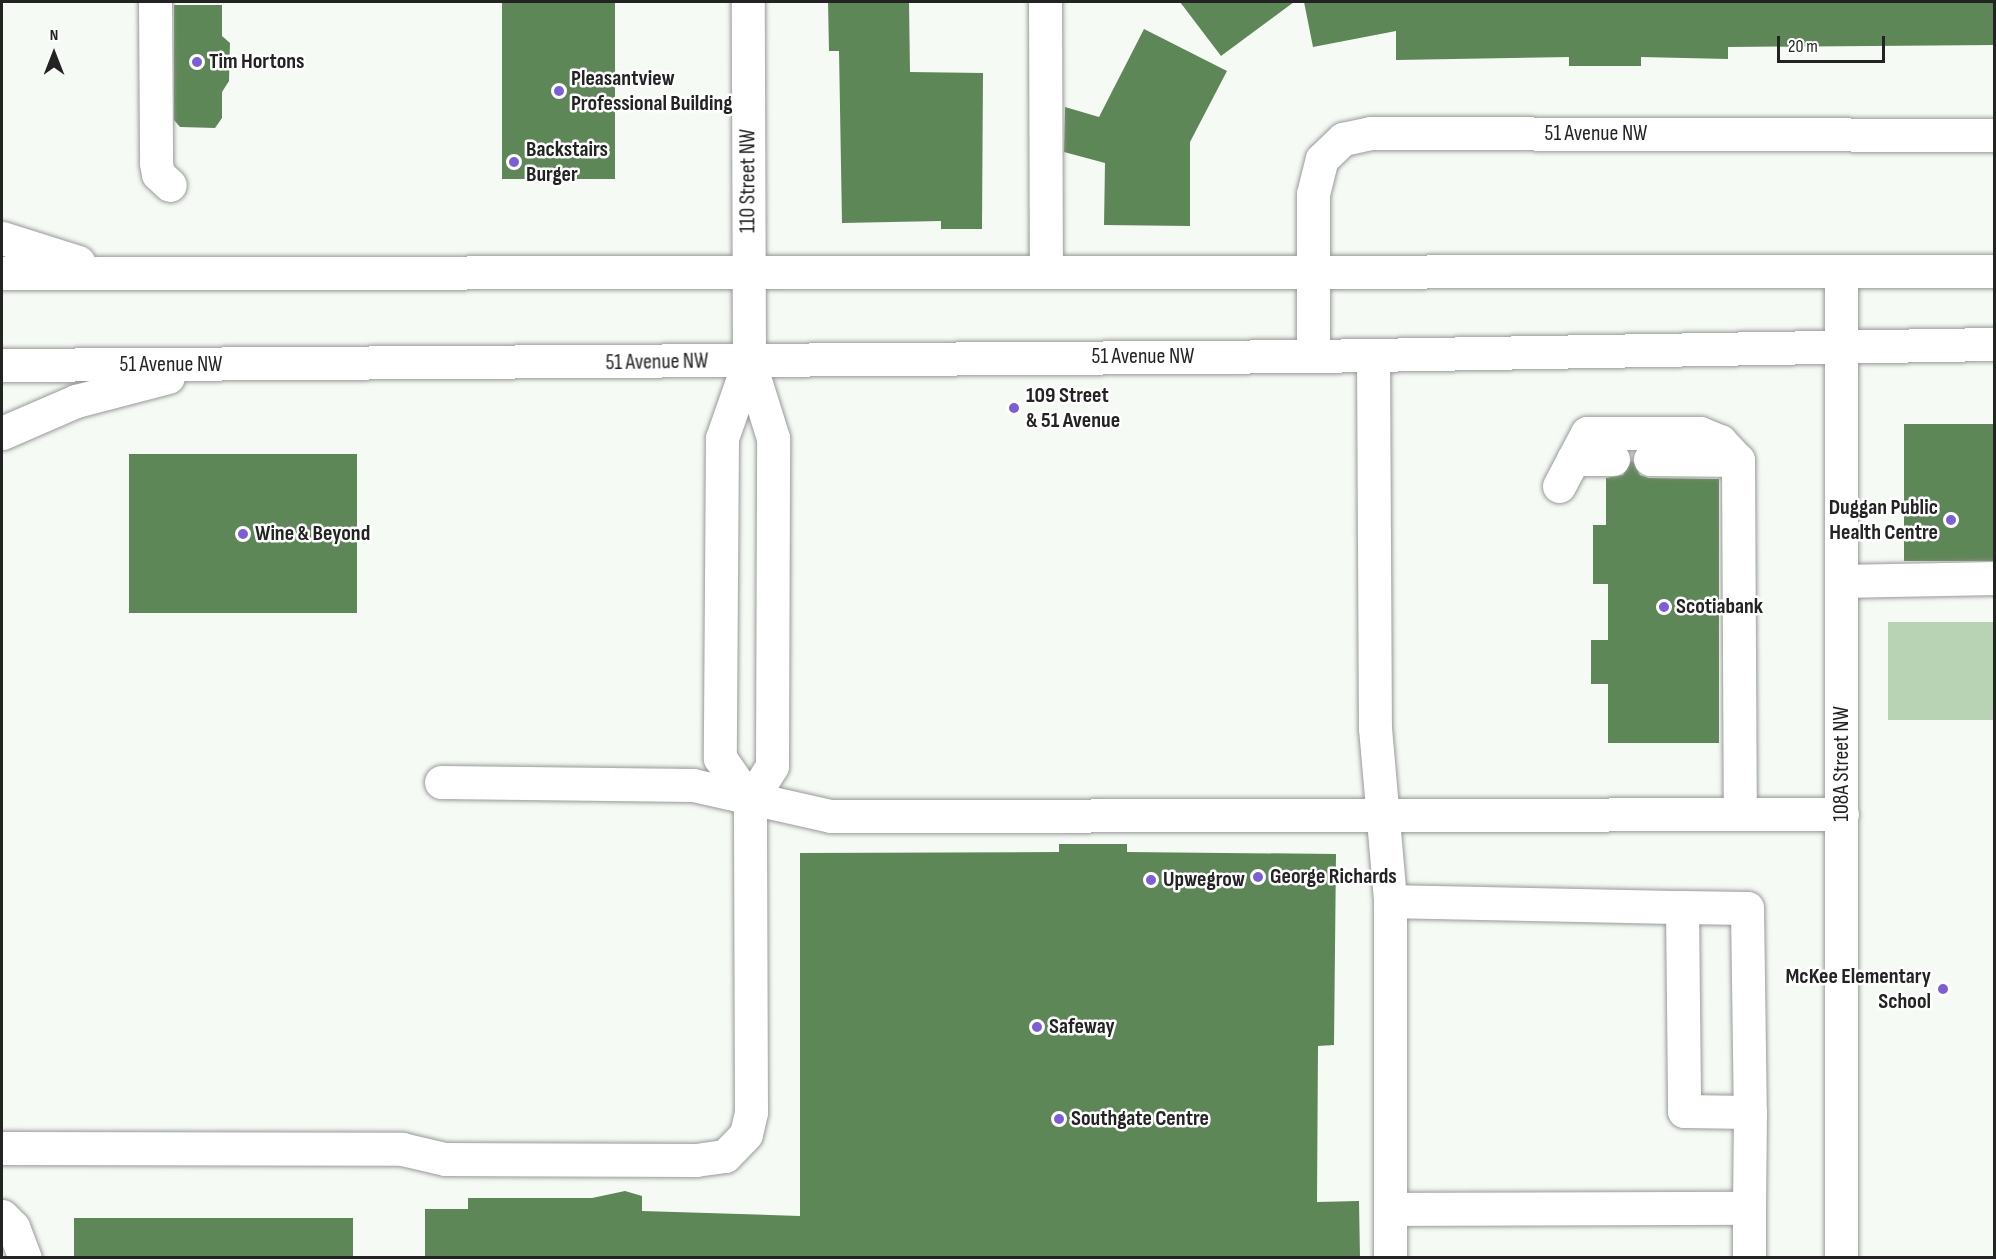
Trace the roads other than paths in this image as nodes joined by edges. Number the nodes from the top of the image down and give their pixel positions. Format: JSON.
{"nodes":[{"id":1,"x":155,"y":2,"type":"edge"},
{"id":2,"x":747,"y":2,"type":"edge"},
{"id":3,"x":1045,"y":2,"type":"edge"},
{"id":4,"x":1995,"y":135,"type":"edge"},
{"id":5,"x":170,"y":185,"type":"dead end"},
{"id":6,"x":2,"y":238,"type":"edge"},
{"id":7,"x":1841,"y":271,"type":"junction"},
{"id":8,"x":1995,"y":271,"type":"edge"},
{"id":9,"x":1046,"y":272,"type":"junction"},
{"id":10,"x":1313,"y":272,"type":"junction"},
{"id":11,"x":2,"y":273,"type":"edge"},
{"id":12,"x":145,"y":273,"type":"junction"},
{"id":13,"x":748,"y":273,"type":"junction"},
{"id":14,"x":1841,"y":344,"type":"junction"},
{"id":15,"x":1995,"y":344,"type":"edge"},
{"id":16,"x":1373,"y":355,"type":"junction"},
{"id":17,"x":1313,"y":356,"type":"junction"},
{"id":18,"x":749,"y":361,"type":"junction"},
{"id":19,"x":2,"y":365,"type":"edge"},
{"id":20,"x":210,"y":366,"type":"junction"},
{"id":21,"x":2,"y":433,"type":"edge"},
{"id":22,"x":1613,"y":459,"type":"dead end"},
{"id":23,"x":1650,"y":459,"type":"dead end"},
{"id":24,"x":1738,"y":460,"type":"junction"},
{"id":25,"x":1995,"y":578,"type":"edge"},
{"id":26,"x":1842,"y":581,"type":"junction"},
{"id":27,"x":441,"y":782,"type":"dead end"},
{"id":28,"x":750,"y":801,"type":"junction"},
{"id":29,"x":1384,"y":814,"type":"junction"},
{"id":30,"x":1740,"y":814,"type":"junction"},
{"id":31,"x":1842,"y":814,"type":"junction"},
{"id":32,"x":1390,"y":901,"type":"junction"},
{"id":33,"x":1682,"y":907,"type":"junction"},
{"id":34,"x":1750,"y":1112,"type":"junction"},
{"id":35,"x":2,"y":1148,"type":"edge"},
{"id":36,"x":1749,"y":1208,"type":"junction"},
{"id":37,"x":1390,"y":1209,"type":"junction"},
{"id":38,"x":2,"y":1216,"type":"edge"},
{"id":39,"x":25,"y":1257,"type":"edge"},
{"id":40,"x":1390,"y":1257,"type":"edge"},
{"id":41,"x":1749,"y":1257,"type":"edge"},
{"id":42,"x":1841,"y":1257,"type":"edge"}],
"edges":[{"from":1,"to":5,"type":"main road"},
{"from":2,"to":13,"type":"main road","name":"110 Street NW"},
{"from":3,"to":9,"type":"main road"},
{"from":4,"to":10,"type":"main road","name":"51 Avenue NW"},
{"from":6,"to":12,"type":"main road"},
{"from":7,"to":8,"type":"main road"},
{"from":7,"to":10,"type":"main road"},
{"from":7,"to":14,"type":"main road","name":"108A Street NW"},
{"from":9,"to":10,"type":"main road"},
{"from":9,"to":13,"type":"main road"},
{"from":10,"to":17,"type":"main road","name":"51 Avenue NW"},
{"from":11,"to":12,"type":"main road"},
{"from":12,"to":13,"type":"main road"},
{"from":13,"to":18,"type":"main road","name":"110 Street NW"},
{"from":14,"to":15,"type":"main road","name":"51 Avenue NW"},
{"from":14,"to":16,"type":"main road","name":"51 Avenue NW"},
{"from":14,"to":26,"type":"main road","name":"108A Street NW"},
{"from":16,"to":17,"type":"main road","name":"51 Avenue NW"},
{"from":16,"to":29,"type":"main road"},
{"from":17,"to":18,"type":"main road","name":"51 Avenue NW"},
{"from":18,"to":20,"type":"main road","name":"51 Avenue NW"},
{"from":18,"to":28,"type":"main road"},
{"from":18,"to":28,"type":"main road"},
{"from":19,"to":20,"type":"main road","name":"51 Avenue NW"},
{"from":20,"to":21,"type":"main road"},
{"from":22,"to":24,"type":"main road"},
{"from":23,"to":24,"type":"main road"},
{"from":24,"to":30,"type":"main road"},
{"from":25,"to":26,"type":"main road"},
{"from":26,"to":31,"type":"main road","name":"108A Street NW"},
{"from":27,"to":28,"type":"main road"},
{"from":28,"to":29,"type":"main road"},
{"from":28,"to":35,"type":"main road"},
{"from":29,"to":30,"type":"main road"},
{"from":29,"to":32,"type":"main road"},
{"from":30,"to":31,"type":"main road"},
{"from":31,"to":42,"type":"main road","name":"108A Street NW"},
{"from":32,"to":33,"type":"main road"},
{"from":32,"to":37,"type":"main road"},
{"from":33,"to":34,"type":"main road"},
{"from":33,"to":34,"type":"main road"},
{"from":34,"to":36,"type":"main road"},
{"from":36,"to":37,"type":"main road"},
{"from":36,"to":41,"type":"main road"},
{"from":37,"to":40,"type":"main road"},
{"from":38,"to":39,"type":"main road"}]}
